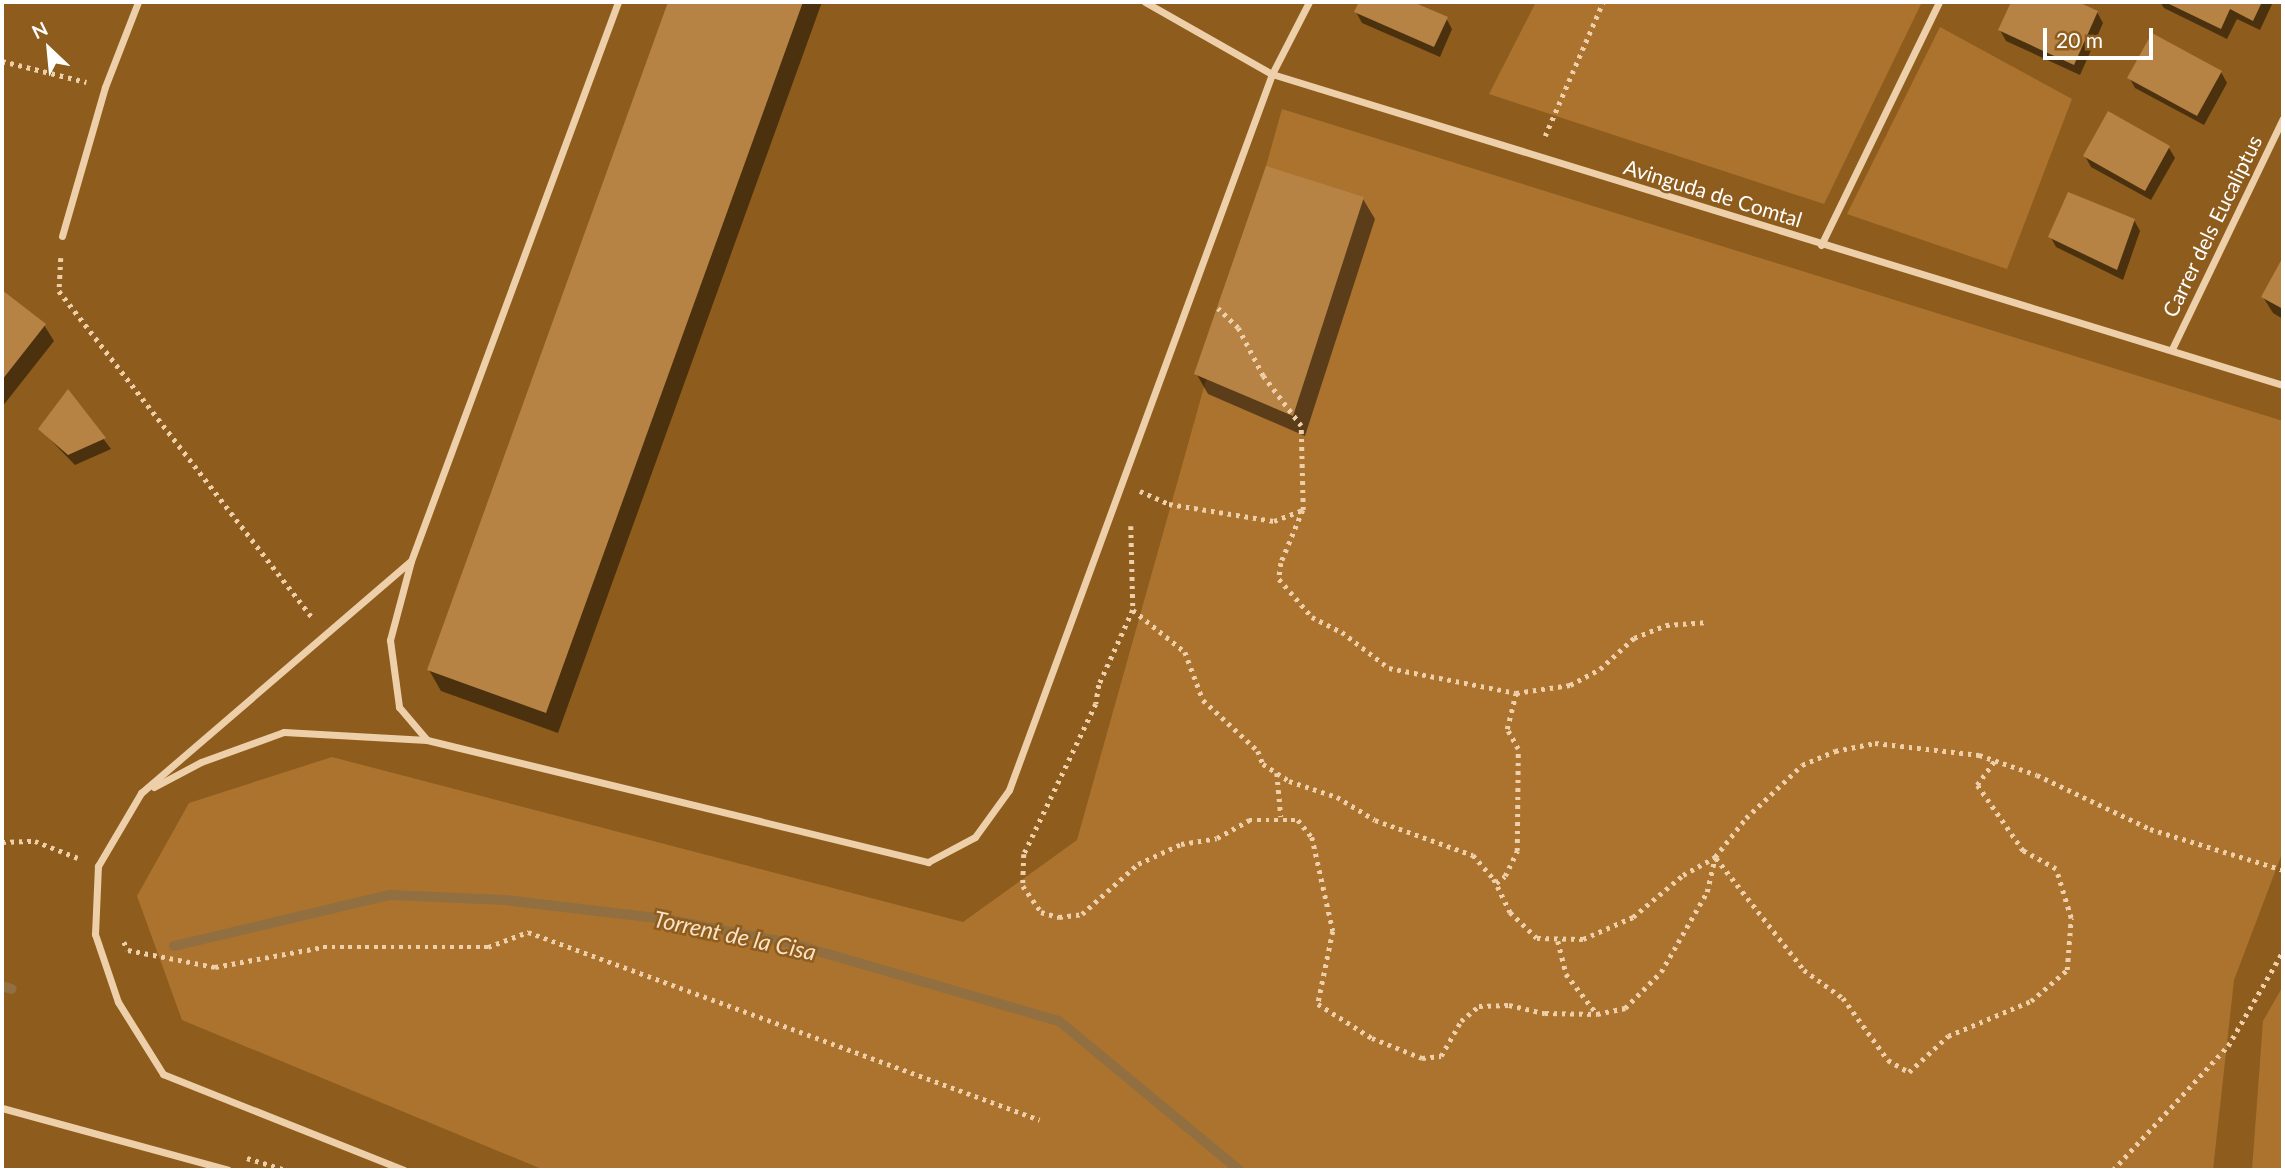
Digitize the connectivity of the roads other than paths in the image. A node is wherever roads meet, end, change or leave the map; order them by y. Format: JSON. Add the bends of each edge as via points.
{"nodes":[{"id":1,"x":138,"y":2,"type":"edge"},
{"id":2,"x":618,"y":2,"type":"edge"},
{"id":3,"x":1145,"y":2,"type":"edge"},
{"id":4,"x":1309,"y":2,"type":"edge"},
{"id":5,"x":1939,"y":2,"type":"edge"},
{"id":6,"x":1272,"y":74,"type":"junction"},
{"id":7,"x":2283,"y":118,"type":"edge"},
{"id":8,"x":62,"y":236,"type":"road end"},
{"id":9,"x":1821,"y":245,"type":"junction"},
{"id":10,"x":2172,"y":349,"type":"junction"},
{"id":11,"x":2283,"y":385,"type":"edge"},
{"id":12,"x":411,"y":561,"type":"junction"},
{"id":13,"x":427,"y":740,"type":"junction"},
{"id":14,"x":141,"y":793,"type":"junction"},
{"id":15,"x":2,"y":1108,"type":"edge"},
{"id":16,"x":228,"y":1170,"type":"edge"},
{"id":17,"x":404,"y":1170,"type":"edge"}],
"edges":[{"from":1,"to":8,"type":"street","via":[[106,87]]},
{"from":2,"to":12,"type":"street"},
{"from":3,"to":6,"type":"street","name":"Avinguda de Comtal"},
{"from":4,"to":6,"type":"street"},
{"from":5,"to":9,"type":"street"},
{"from":6,"to":9,"type":"street","name":"Avinguda de Comtal"},
{"from":6,"to":13,"type":"street","via":[[1009,790],[975,837],[928,862]]},
{"from":7,"to":10,"type":"street","name":"Carrer dels Eucaliptus"},
{"from":9,"to":10,"type":"street","name":"Avinguda de Comtal"},
{"from":10,"to":11,"type":"street","name":"Avinguda de Comtal"},
{"from":12,"to":13,"type":"street","via":[[390,640],[399,707]]},
{"from":12,"to":14,"type":"street","via":[[328,638]]},
{"from":13,"to":14,"type":"street","via":[[284,732],[201,762]]},
{"from":14,"to":17,"type":"street","via":[[98,866],[95,934],[118,1002],[163,1074]]},
{"from":15,"to":16,"type":"street"}]}
